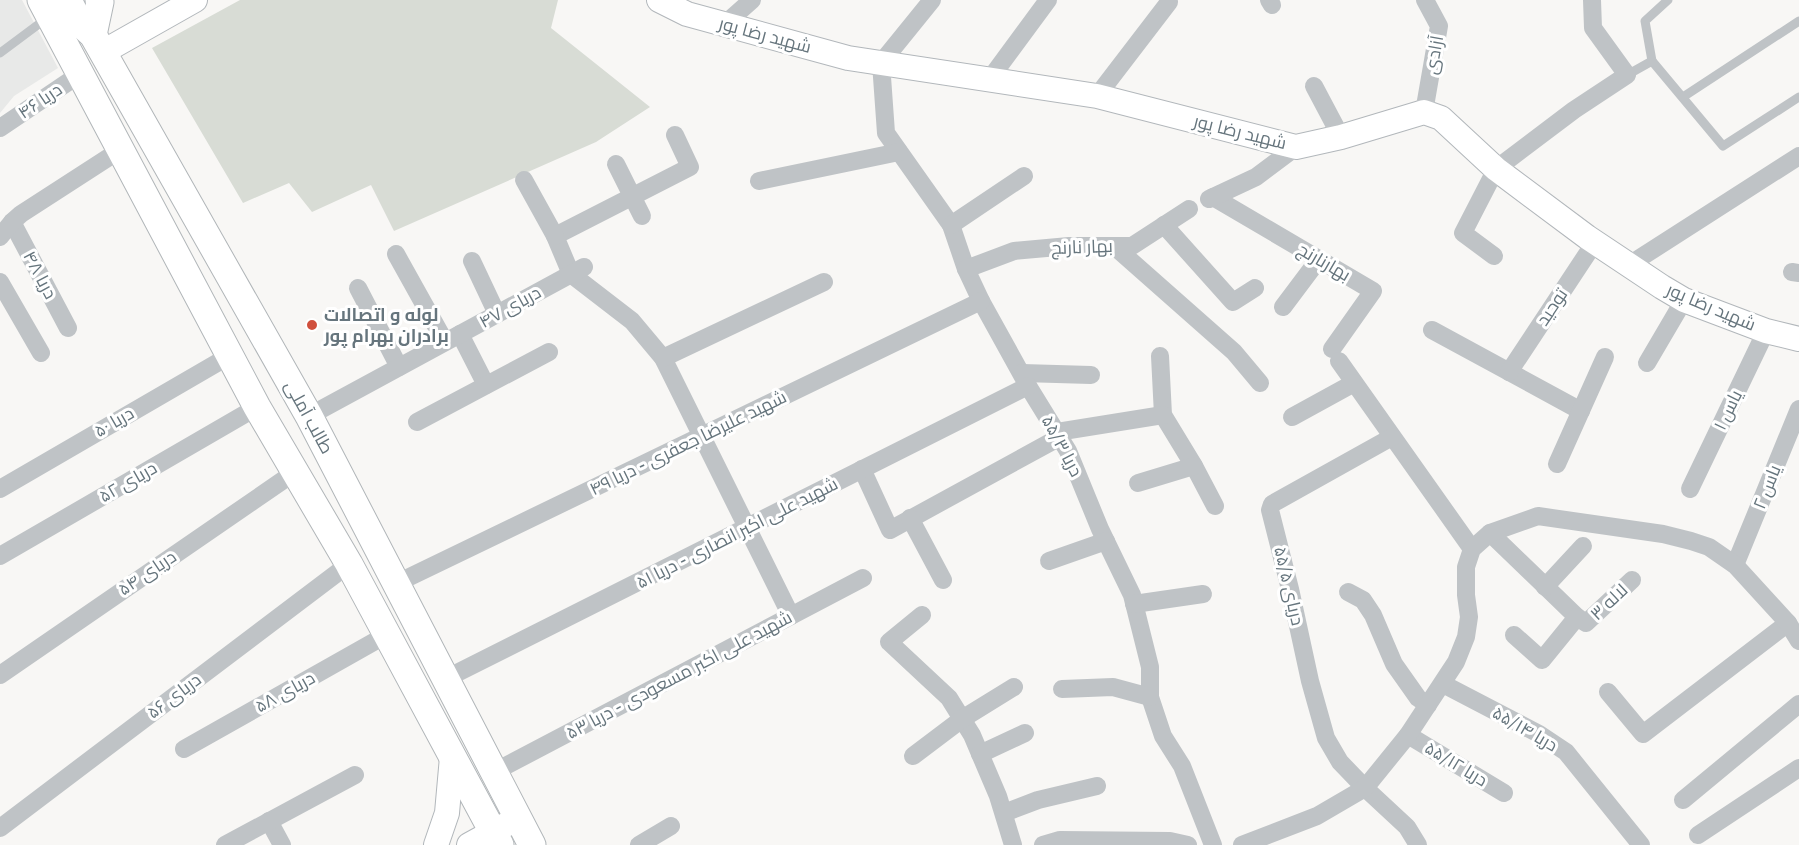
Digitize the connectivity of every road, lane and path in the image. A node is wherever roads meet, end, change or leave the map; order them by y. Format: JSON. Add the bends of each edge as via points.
{"nodes":[{"id":1,"x":99,"y":0,"type":"edge"},
{"id":2,"x":195,"y":0,"type":"edge"},
{"id":3,"x":659,"y":0,"type":"edge"},
{"id":4,"x":752,"y":0,"type":"edge"},
{"id":5,"x":932,"y":0,"type":"edge"},
{"id":6,"x":1048,"y":0,"type":"edge"},
{"id":7,"x":1425,"y":0,"type":"edge"},
{"id":8,"x":1592,"y":0,"type":"edge"},
{"id":9,"x":1668,"y":0,"type":"edge"},
{"id":10,"x":1169,"y":2,"type":"dead end"},
{"id":11,"x":47,"y":4,"type":"edge"},
{"id":12,"x":1799,"y":21,"type":"edge"},
{"id":13,"x":725,"y":24,"type":"junction"},
{"id":14,"x":98,"y":44,"type":"junction"},
{"id":15,"x":0,"y":53,"type":"edge"},
{"id":16,"x":1652,"y":61,"type":"junction"},
{"id":17,"x":881,"y":63,"type":"junction"},
{"id":18,"x":80,"y":74,"type":"junction"},
{"id":19,"x":1627,"y":75,"type":"junction"},
{"id":20,"x":989,"y":80,"type":"junction"},
{"id":21,"x":1314,"y":86,"type":"dead end"},
{"id":22,"x":1097,"y":96,"type":"junction"},
{"id":23,"x":1683,"y":97,"type":"junction"},
{"id":24,"x":1799,"y":97,"type":"edge"},
{"id":25,"x":1424,"y":112,"type":"junction"},
{"id":26,"x":0,"y":128,"type":"edge"},
{"id":27,"x":675,"y":135,"type":"dead end"},
{"id":28,"x":1341,"y":136,"type":"junction"},
{"id":29,"x":1296,"y":147,"type":"junction"},
{"id":30,"x":120,"y":150,"type":"junction"},
{"id":31,"x":899,"y":152,"type":"junction"},
{"id":32,"x":1799,"y":156,"type":"edge"},
{"id":33,"x":616,"y":164,"type":"dead end"},
{"id":34,"x":1496,"y":169,"type":"junction"},
{"id":35,"x":1024,"y":176,"type":"dead end"},
{"id":36,"x":524,"y":180,"type":"dead end"},
{"id":37,"x":759,"y":181,"type":"dead end"},
{"id":38,"x":632,"y":196,"type":"junction"},
{"id":39,"x":1189,"y":209,"type":"dead end"},
{"id":40,"x":642,"y":216,"type":"dead end"},
{"id":41,"x":12,"y":222,"type":"junction"},
{"id":42,"x":951,"y":225,"type":"junction"},
{"id":43,"x":1164,"y":225,"type":"junction"},
{"id":44,"x":555,"y":236,"type":"junction"},
{"id":45,"x":0,"y":237,"type":"edge"},
{"id":46,"x":1595,"y":242,"type":"junction"},
{"id":47,"x":1114,"y":246,"type":"junction"},
{"id":48,"x":396,"y":255,"type":"dead end"},
{"id":49,"x":1494,"y":256,"type":"dead end"},
{"id":50,"x":1319,"y":259,"type":"junction"},
{"id":51,"x":472,"y":261,"type":"dead end"},
{"id":52,"x":1629,"y":265,"type":"junction"},
{"id":53,"x":966,"y":269,"type":"junction"},
{"id":54,"x":577,"y":270,"type":"junction"},
{"id":55,"x":0,"y":282,"type":"edge"},
{"id":56,"x":824,"y":282,"type":"dead end"},
{"id":57,"x":358,"y":288,"type":"dead end"},
{"id":58,"x":1255,"y":288,"type":"dead end"},
{"id":59,"x":1684,"y":300,"type":"junction"},
{"id":60,"x":981,"y":301,"type":"junction"},
{"id":61,"x":1282,"y":307,"type":"dead end"},
{"id":62,"x":497,"y":314,"type":"junction"},
{"id":63,"x":68,"y":328,"type":"dead end"},
{"id":64,"x":1432,"y":330,"type":"dead end"},
{"id":65,"x":1766,"y":331,"type":"junction"},
{"id":66,"x":453,"y":338,"type":"junction"},
{"id":67,"x":1799,"y":339,"type":"edge"},
{"id":68,"x":549,"y":352,"type":"dead end"},
{"id":69,"x":41,"y":353,"type":"dead end"},
{"id":70,"x":229,"y":356,"type":"junction"},
{"id":71,"x":1160,"y":356,"type":"dead end"},
{"id":72,"x":1605,"y":357,"type":"dead end"},
{"id":73,"x":663,"y":358,"type":"junction"},
{"id":74,"x":1647,"y":363,"type":"dead end"},
{"id":75,"x":399,"y":367,"type":"junction"},
{"id":76,"x":1509,"y":372,"type":"junction"},
{"id":77,"x":1090,"y":375,"type":"dead end"},
{"id":78,"x":1025,"y":379,"type":"junction"},
{"id":79,"x":1260,"y":383,"type":"dead end"},
{"id":80,"x":1354,"y":383,"type":"junction"},
{"id":81,"x":292,"y":385,"type":"junction"},
{"id":82,"x":486,"y":385,"type":"junction"},
{"id":83,"x":257,"y":407,"type":"junction"},
{"id":84,"x":1799,"y":409,"type":"edge"},
{"id":85,"x":1581,"y":411,"type":"junction"},
{"id":86,"x":1163,"y":415,"type":"junction"},
{"id":87,"x":309,"y":416,"type":"junction"},
{"id":88,"x":1292,"y":417,"type":"dead end"},
{"id":89,"x":417,"y":422,"type":"dead end"},
{"id":90,"x":1058,"y":434,"type":"junction"},
{"id":91,"x":702,"y":436,"type":"junction"},
{"id":92,"x":1392,"y":437,"type":"junction"},
{"id":93,"x":275,"y":440,"type":"junction"},
{"id":94,"x":1557,"y":464,"type":"dead end"},
{"id":95,"x":1194,"y":466,"type":"junction"},
{"id":96,"x":862,"y":470,"type":"junction"},
{"id":97,"x":295,"y":472,"type":"junction"},
{"id":98,"x":1138,"y":483,"type":"dead end"},
{"id":99,"x":0,"y":489,"type":"edge"},
{"id":100,"x":1690,"y":489,"type":"dead end"},
{"id":101,"x":1215,"y":506,"type":"dead end"},
{"id":102,"x":361,"y":514,"type":"junction"},
{"id":103,"x":910,"y":518,"type":"junction"},
{"id":104,"x":747,"y":527,"type":"junction"},
{"id":105,"x":1490,"y":533,"type":"junction"},
{"id":106,"x":1106,"y":541,"type":"junction"},
{"id":107,"x":1584,"y":546,"type":"dead end"},
{"id":108,"x":1472,"y":549,"type":"junction"},
{"id":109,"x":0,"y":556,"type":"edge"},
{"id":110,"x":1049,"y":561,"type":"dead end"},
{"id":111,"x":348,"y":564,"type":"junction"},
{"id":112,"x":1735,"y":565,"type":"junction"},
{"id":113,"x":863,"y":578,"type":"dead end"},
{"id":114,"x":943,"y":580,"type":"dead end"},
{"id":115,"x":1632,"y":580,"type":"dead end"},
{"id":116,"x":395,"y":584,"type":"junction"},
{"id":117,"x":1545,"y":587,"type":"junction"},
{"id":118,"x":1348,"y":592,"type":"dead end"},
{"id":119,"x":1203,"y":594,"type":"dead end"},
{"id":120,"x":1134,"y":604,"type":"junction"},
{"id":121,"x":922,"y":615,"type":"dead end"},
{"id":122,"x":791,"y":616,"type":"junction"},
{"id":123,"x":1582,"y":620,"type":"junction"},
{"id":124,"x":1795,"y":631,"type":"edge"},
{"id":125,"x":386,"y":635,"type":"junction"},
{"id":126,"x":1514,"y":635,"type":"dead end"},
{"id":127,"x":0,"y":675,"type":"edge"},
{"id":128,"x":446,"y":679,"type":"junction"},
{"id":129,"x":1443,"y":684,"type":"junction"},
{"id":130,"x":1014,"y":687,"type":"dead end"},
{"id":131,"x":1062,"y":689,"type":"dead end"},
{"id":132,"x":1608,"y":692,"type":"dead end"},
{"id":133,"x":1150,"y":697,"type":"junction"},
{"id":134,"x":1799,"y":704,"type":"edge"},
{"id":135,"x":1428,"y":705,"type":"junction"},
{"id":136,"x":962,"y":719,"type":"junction"},
{"id":137,"x":1025,"y":733,"type":"dead end"},
{"id":138,"x":1408,"y":735,"type":"junction"},
{"id":139,"x":183,"y":749,"type":"dead end"},
{"id":140,"x":980,"y":754,"type":"junction"},
{"id":141,"x":913,"y":756,"type":"dead end"},
{"id":142,"x":453,"y":757,"type":"junction"},
{"id":143,"x":1799,"y":768,"type":"edge"},
{"id":144,"x":494,"y":772,"type":"junction"},
{"id":145,"x":355,"y":775,"type":"dead end"},
{"id":146,"x":1097,"y":786,"type":"dead end"},
{"id":147,"x":1365,"y":788,"type":"junction"},
{"id":148,"x":1504,"y":793,"type":"dead end"},
{"id":149,"x":1683,"y":800,"type":"dead end"},
{"id":150,"x":1004,"y":813,"type":"junction"},
{"id":151,"x":269,"y":821,"type":"junction"},
{"id":152,"x":671,"y":826,"type":"dead end"},
{"id":153,"x":0,"y":828,"type":"edge"},
{"id":154,"x":1698,"y":835,"type":"dead end"},
{"id":155,"x":514,"y":837,"type":"edge"},
{"id":156,"x":1055,"y":843,"type":"edge"},
{"id":157,"x":1170,"y":843,"type":"edge"},
{"id":158,"x":225,"y":845,"type":"edge"},
{"id":159,"x":282,"y":845,"type":"edge"},
{"id":160,"x":436,"y":845,"type":"edge"},
{"id":161,"x":468,"y":845,"type":"edge"},
{"id":162,"x":639,"y":845,"type":"edge"},
{"id":163,"x":1013,"y":845,"type":"edge"},
{"id":164,"x":1188,"y":845,"type":"edge"},
{"id":165,"x":1213,"y":845,"type":"edge"},
{"id":166,"x":1242,"y":845,"type":"edge"},
{"id":167,"x":1418,"y":845,"type":"edge"},
{"id":168,"x":1641,"y":845,"type":"edge"}],
"edges":[{"from":1,"to":14,"type":"main road"},
{"from":2,"to":14,"type":"street"},
{"from":3,"to":13,"type":"street","name":"شهید رضا پور","via":[[687,14]]},
{"from":4,"to":13,"type":"street"},
{"from":5,"to":17,"type":"street"},
{"from":6,"to":20,"type":"street"},
{"from":7,"to":25,"type":"street","name":"آزادی","via":[[1439,26]]},
{"from":8,"to":19,"type":"street","via":[[1593,28]]},
{"from":9,"to":16,"type":"lane","via":[[1645,21]]},
{"from":10,"to":22,"type":"street"},
{"from":11,"to":14,"type":"main road","name":"طالب آملی","via":[[79,22]]},
{"from":11,"to":15,"type":"lane"},
{"from":11,"to":18,"type":"main road"},
{"from":12,"to":23,"type":"lane"},
{"from":13,"to":17,"type":"street","name":"شهید رضا پور","via":[[848,58]]},
{"from":14,"to":81,"type":"main road","name":"طالب آملی"},
{"from":16,"to":19,"type":"lane"},
{"from":16,"to":23,"type":"lane"},
{"from":17,"to":20,"type":"street","name":"شهید رضا پور"},
{"from":17,"to":31,"type":"street","name":"دریا ۵۵/۳","via":[[886,133]]},
{"from":18,"to":26,"type":"street","name":"دریا ۴۶"},
{"from":18,"to":30,"type":"main road"},
{"from":19,"to":34,"type":"street"},
{"from":20,"to":22,"type":"street","name":"شهید رضا پور"},
{"from":21,"to":28,"type":"street"},
{"from":22,"to":29,"type":"street","name":"شهید رضا پور"},
{"from":23,"to":24,"type":"lane","via":[[1724,146]]},
{"from":25,"to":28,"type":"street","name":"شهید رضا پور"},
{"from":25,"to":34,"type":"street","name":"شهید رضا پور","via":[[1441,118]]},
{"from":27,"to":38,"type":"street","via":[[690,167]]},
{"from":28,"to":29,"type":"street","name":"شهید رضا پور"},
{"from":29,"to":50,"type":"street","name":"بهارنارنج","via":[[1256,177],[1211,198]]},
{"from":30,"to":41,"type":"street"},
{"from":30,"to":70,"type":"main road"},
{"from":31,"to":37,"type":"street"},
{"from":31,"to":42,"type":"street","name":"دریا ۵۵/۳"},
{"from":32,"to":52,"type":"street"},
{"from":33,"to":38,"type":"street"},
{"from":34,"to":46,"type":"street","name":"شهید رضا پور"},
{"from":34,"to":49,"type":"street","via":[[1462,233]]},
{"from":35,"to":42,"type":"street"},
{"from":36,"to":44,"type":"street"},
{"from":38,"to":40,"type":"street"},
{"from":38,"to":44,"type":"street"},
{"from":39,"to":43,"type":"street","name":"بهار نارنج"},
{"from":41,"to":45,"type":"street"},
{"from":41,"to":63,"type":"street","name":"دریا ۴۸"},
{"from":42,"to":53,"type":"street","name":"دریا ۵۵/۳"},
{"from":43,"to":47,"type":"street","name":"بهار نارنج","via":[[1132,246]]},
{"from":43,"to":58,"type":"street","via":[[1233,302]]},
{"from":44,"to":54,"type":"street"},
{"from":46,"to":52,"type":"street","name":"شهید رضا پور"},
{"from":46,"to":76,"type":"street","name":"توحید"},
{"from":47,"to":53,"type":"street","name":"بهار نارنج","via":[[1014,251]]},
{"from":47,"to":79,"type":"street","via":[[1234,352]]},
{"from":48,"to":66,"type":"street"},
{"from":50,"to":61,"type":"street"},
{"from":50,"to":80,"type":"street","name":"بهارنارنج","via":[[1373,291],[1335,355]]},
{"from":51,"to":62,"type":"street"},
{"from":52,"to":59,"type":"street","name":"شهید رضا پور"},
{"from":53,"to":60,"type":"street","name":"دریا ۵۵/۳"},
{"from":54,"to":62,"type":"street","name":"دریای ۴۷"},
{"from":54,"to":73,"type":"street","via":[[632,321]]},
{"from":55,"to":69,"type":"street"},
{"from":56,"to":73,"type":"street"},
{"from":57,"to":75,"type":"street"},
{"from":59,"to":65,"type":"street","name":"شهید رضا پور"},
{"from":59,"to":74,"type":"street"},
{"from":60,"to":78,"type":"street","name":"دریا ۵۵/۳"},
{"from":60,"to":91,"type":"street","name":"شهید علیرضا جعفری - دریا ۴۹"},
{"from":62,"to":66,"type":"street","name":"دریای ۴۷"},
{"from":64,"to":76,"type":"street"},
{"from":65,"to":67,"type":"street","name":"شهید رضا پور"},
{"from":65,"to":100,"type":"street","name":"یاس ۱"},
{"from":66,"to":75,"type":"street","name":"دریای ۴۷"},
{"from":66,"to":82,"type":"street"},
{"from":68,"to":82,"type":"street"},
{"from":70,"to":83,"type":"main road"},
{"from":70,"to":99,"type":"street","name":"دریا ۵۰"},
{"from":71,"to":86,"type":"street"},
{"from":72,"to":85,"type":"street"},
{"from":73,"to":91,"type":"street"},
{"from":75,"to":87,"type":"street","name":"دریای ۴۷"},
{"from":76,"to":85,"type":"street"},
{"from":77,"to":78,"type":"street"},
{"from":78,"to":90,"type":"street","name":"دریا ۵۵/۳"},
{"from":78,"to":96,"type":"street","name":"شهید علی اکبر انصاری - دریا ۵۱"},
{"from":80,"to":88,"type":"street"},
{"from":80,"to":92,"type":"street"},
{"from":81,"to":87,"type":"main road","name":"طالب آملی"},
{"from":81,"to":93,"type":"main road","via":[[307,445],[299,456],[291,456]]},
{"from":82,"to":89,"type":"street"},
{"from":83,"to":93,"type":"main road"},
{"from":83,"to":109,"type":"street","name":"دریای ۵۲"},
{"from":84,"to":112,"type":"street","name":"یاس ۲"},
{"from":85,"to":94,"type":"street"},
{"from":86,"to":90,"type":"street"},
{"from":86,"to":95,"type":"street"},
{"from":87,"to":102,"type":"main road","name":"طالب آملی"},
{"from":90,"to":103,"type":"street"},
{"from":90,"to":106,"type":"street","name":"دریا ۵۵/۳"},
{"from":91,"to":104,"type":"street"},
{"from":91,"to":116,"type":"street","name":"شهید علیرضا جعفری - دریا ۴۹"},
{"from":92,"to":108,"type":"street"},
{"from":92,"to":147,"type":"street","name":"دریای ۵۵/۵","via":[[1272,504],[1270,510],[1326,738],[1340,762]]},
{"from":93,"to":97,"type":"main road"},
{"from":95,"to":98,"type":"street"},
{"from":95,"to":101,"type":"street"},
{"from":96,"to":103,"type":"street","via":[[890,530]]},
{"from":96,"to":104,"type":"street","name":"شهید علی اکبر انصاری - دریا ۵۱"},
{"from":97,"to":111,"type":"main road"},
{"from":97,"to":127,"type":"street","name":"دریای ۵۴"},
{"from":102,"to":111,"type":"main road","via":[[336,487],[322,490],[322,506]]},
{"from":102,"to":116,"type":"main road","name":"طالب آملی"},
{"from":103,"to":114,"type":"street"},
{"from":104,"to":122,"type":"street"},
{"from":104,"to":128,"type":"street","name":"شهید علی اکبر انصاری - دریا ۵۱"},
{"from":105,"to":108,"type":"street"},
{"from":105,"to":112,"type":"street","via":[[1538,516],[1556,518],[1691,541]]},
{"from":105,"to":117,"type":"street"},
{"from":106,"to":110,"type":"street"},
{"from":106,"to":120,"type":"street","name":"دریا ۵۵/۳"},
{"from":107,"to":117,"type":"street"},
{"from":108,"to":129,"type":"street","via":[[1466,567],[1466,637]]},
{"from":111,"to":125,"type":"main road"},
{"from":111,"to":153,"type":"street","name":"دریای ۵۶"},
{"from":112,"to":124,"type":"street"},
{"from":113,"to":122,"type":"street","name":"شهید علی اکبر مسعودی - دریا ۵۳"},
{"from":115,"to":123,"type":"street","name":"لاله ۳"},
{"from":116,"to":128,"type":"main road","name":"طالب آملی"},
{"from":117,"to":123,"type":"street"},
{"from":118,"to":135,"type":"street","via":[[1363,600],[1394,664],[1418,698]]},
{"from":119,"to":120,"type":"street"},
{"from":120,"to":133,"type":"street","name":"دریا ۵۵/۳","via":[[1150,667]]},
{"from":121,"to":136,"type":"street","via":[[889,642],[950,698]]},
{"from":122,"to":144,"type":"street","name":"شهید علی اکبر مسعودی - دریا ۵۳"},
{"from":123,"to":126,"type":"street","name":"لاله ۳","via":[[1542,660]]},
{"from":124,"to":132,"type":"street","via":[[1643,734]]},
{"from":125,"to":139,"type":"street","name":"دریای ۵۸"},
{"from":125,"to":142,"type":"main road"},
{"from":128,"to":144,"type":"main road","name":"طالب آملی"},
{"from":129,"to":135,"type":"street"},
{"from":129,"to":168,"type":"street","name":"دریا ۵۵/۱۴","via":[[1566,752]]},
{"from":130,"to":136,"type":"street"},
{"from":131,"to":133,"type":"street","via":[[1113,687]]},
{"from":133,"to":165,"type":"street","name":"دریا ۵۵/۳","via":[[1162,736],[1182,766]]},
{"from":134,"to":149,"type":"street"},
{"from":135,"to":138,"type":"street"},
{"from":136,"to":140,"type":"street"},
{"from":136,"to":141,"type":"street"},
{"from":137,"to":140,"type":"street"},
{"from":138,"to":147,"type":"street"},
{"from":138,"to":148,"type":"street","name":"دریا ۵۵/۱۲"},
{"from":140,"to":150,"type":"street"},
{"from":142,"to":155,"type":"main road"},
{"from":142,"to":160,"type":"street","via":[[447,813]]},
{"from":143,"to":154,"type":"street"},
{"from":144,"to":155,"type":"main road","name":"طالب آملی"},
{"from":145,"to":151,"type":"street"},
{"from":146,"to":150,"type":"street","via":[[1038,800]]},
{"from":147,"to":166,"type":"street","via":[[1317,816]]},
{"from":147,"to":167,"type":"street","via":[[1407,827]]},
{"from":150,"to":163,"type":"street"},
{"from":151,"to":158,"type":"street"},
{"from":151,"to":159,"type":"street"},
{"from":152,"to":162,"type":"street"},
{"from":155,"to":161,"type":"street"},
{"from":156,"to":157,"type":"street"},
{"from":157,"to":164,"type":"street"}]}
